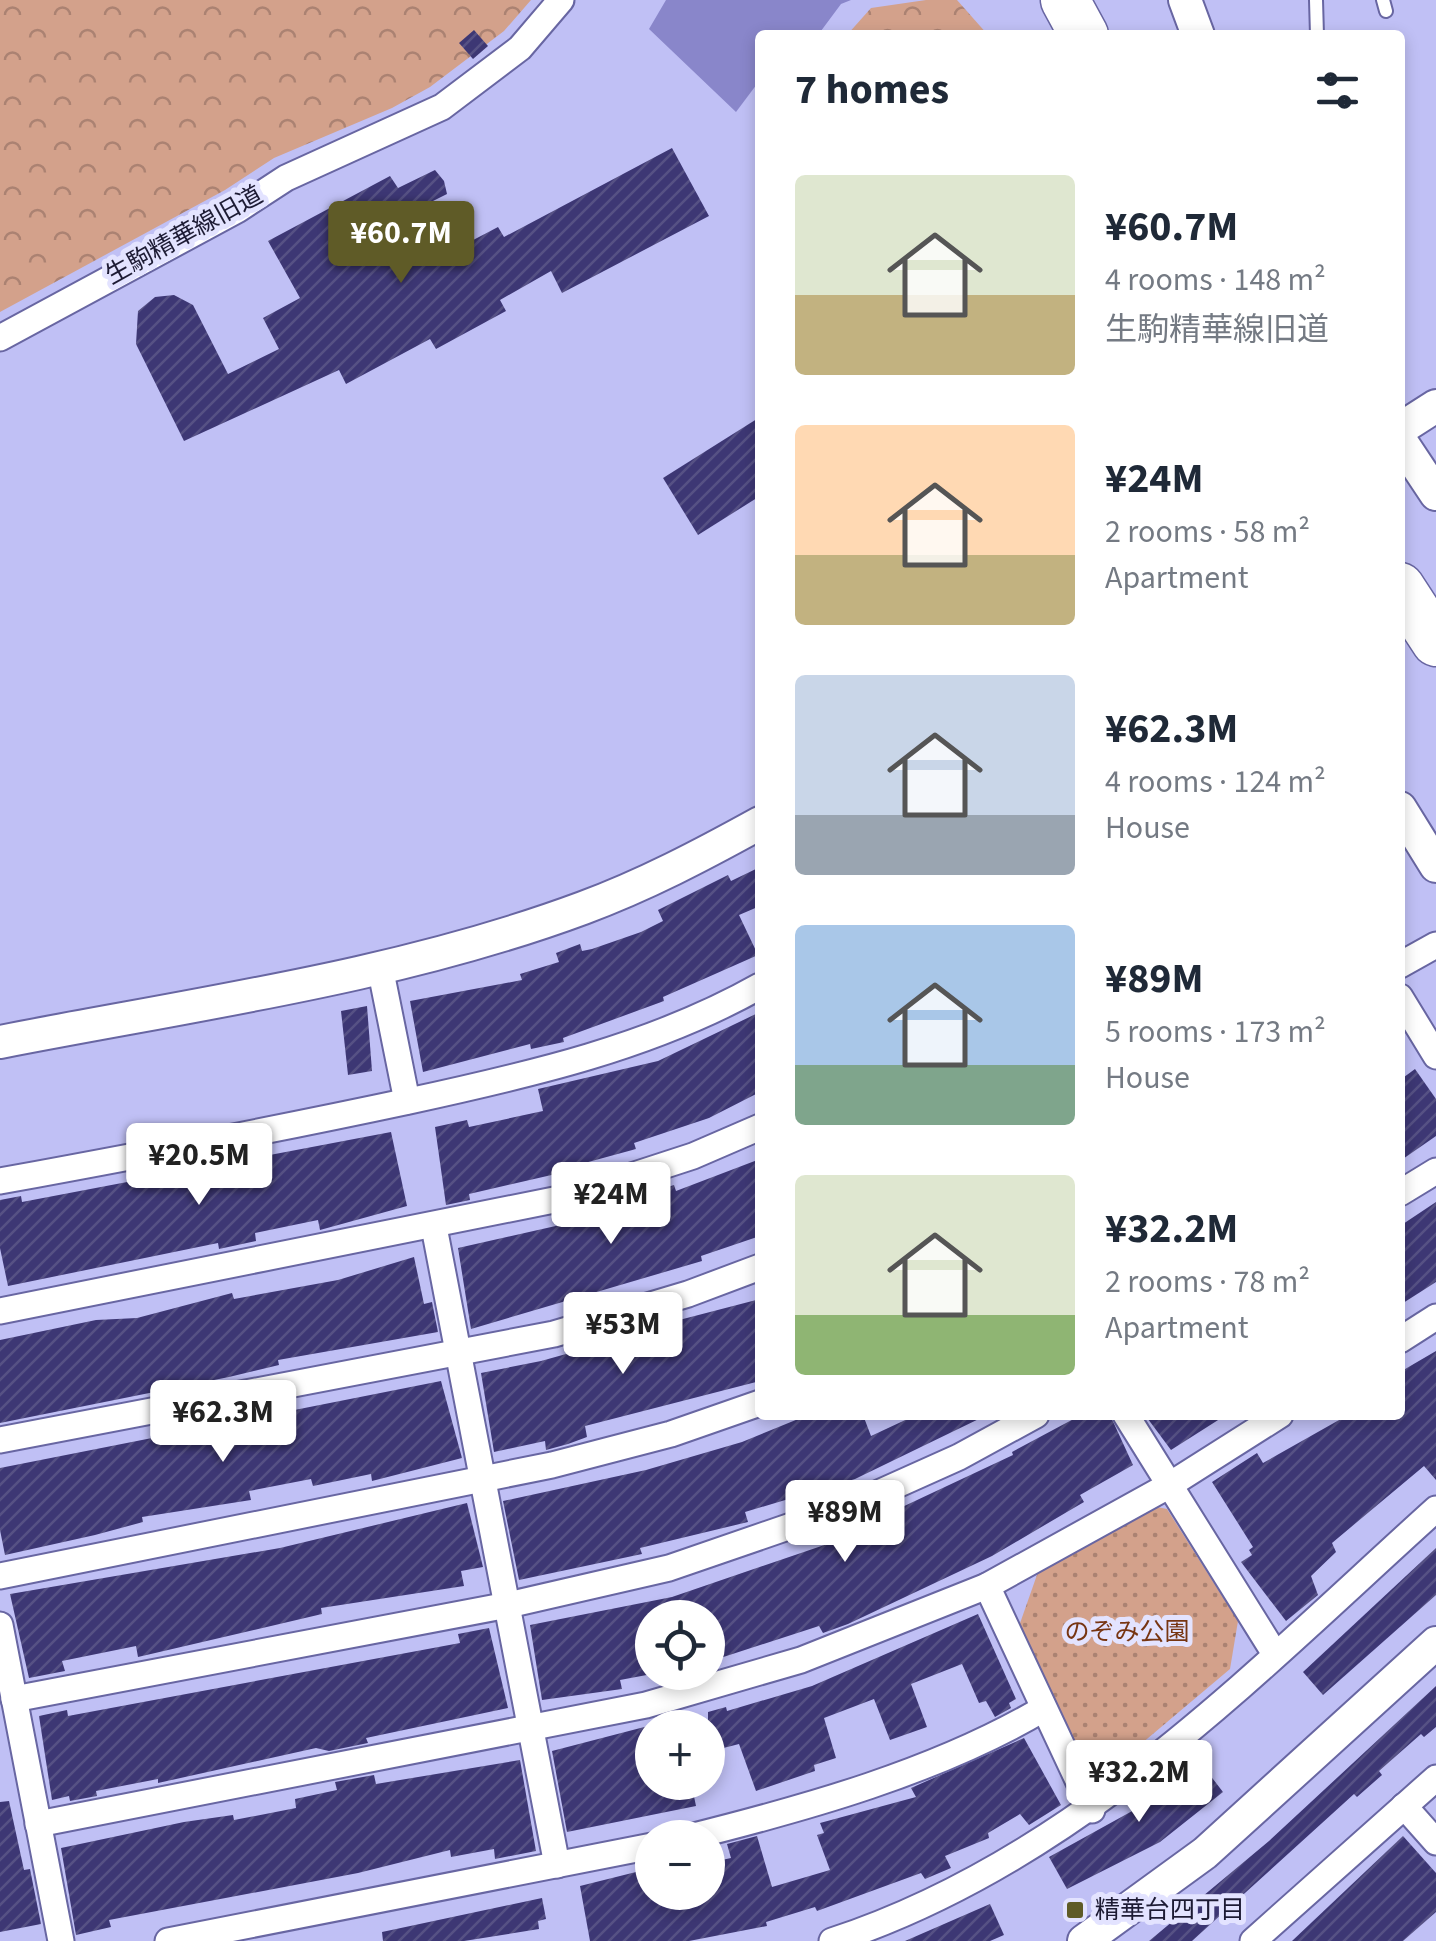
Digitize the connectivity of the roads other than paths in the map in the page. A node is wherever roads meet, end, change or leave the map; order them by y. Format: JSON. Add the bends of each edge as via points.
{"nodes":[{"id":1,"x":561,"y":0,"type":"edge"},
{"id":2,"x":1065,"y":0,"type":"edge"},
{"id":3,"x":1184,"y":0,"type":"edge"},
{"id":4,"x":1316,"y":0,"type":"edge"},
{"id":5,"x":1081,"y":30,"type":"edge"},
{"id":6,"x":1196,"y":30,"type":"edge"},
{"id":7,"x":1317,"y":30,"type":"edge"},
{"id":8,"x":0,"y":338,"type":"edge"},
{"id":9,"x":1405,"y":448,"type":"edge"},
{"id":10,"x":1436,"y":494,"type":"edge"},
{"id":11,"x":1405,"y":562,"type":"edge"},
{"id":12,"x":1405,"y":595,"type":"edge"},
{"id":13,"x":1436,"y":609,"type":"edge"},
{"id":14,"x":1436,"y":642,"type":"edge"},
{"id":15,"x":1405,"y":816,"type":"edge"},
{"id":16,"x":755,"y":826,"type":"edge"},
{"id":17,"x":1436,"y":866,"type":"edge"},
{"id":18,"x":1436,"y":944,"type":"edge"},
{"id":19,"x":1405,"y":962,"type":"edge"},
{"id":20,"x":380,"y":967,"type":"junction"},
{"id":21,"x":755,"y":988,"type":"edge"},
{"id":22,"x":1410,"y":1037,"type":"edge"},
{"id":23,"x":0,"y":1042,"type":"edge"},
{"id":24,"x":1436,"y":1056,"type":"edge"},
{"id":25,"x":407,"y":1101,"type":"junction"},
{"id":26,"x":755,"y":1129,"type":"edge"},
{"id":27,"x":1436,"y":1171,"type":"edge"},
{"id":28,"x":0,"y":1181,"type":"edge"},
{"id":29,"x":1405,"y":1190,"type":"edge"},
{"id":30,"x":434,"y":1228,"type":"junction"},
{"id":31,"x":755,"y":1269,"type":"edge"},
{"id":32,"x":0,"y":1312,"type":"edge"},
{"id":33,"x":1436,"y":1317,"type":"edge"},
{"id":34,"x":1405,"y":1337,"type":"edge"},
{"id":35,"x":460,"y":1355,"type":"junction"},
{"id":36,"x":755,"y":1405,"type":"edge"},
{"id":37,"x":1027,"y":1420,"type":"edge"},
{"id":38,"x":1129,"y":1420,"type":"edge"},
{"id":39,"x":1272,"y":1420,"type":"edge"},
{"id":40,"x":0,"y":1440,"type":"edge"},
{"id":41,"x":484,"y":1478,"type":"junction"},
{"id":42,"x":1168,"y":1486,"type":"junction"},
{"id":43,"x":1436,"y":1509,"type":"edge"},
{"id":44,"x":0,"y":1576,"type":"edge"},
{"id":45,"x":988,"y":1586,"type":"junction"},
{"id":46,"x":508,"y":1605,"type":"junction"},
{"id":47,"x":1,"y":1635,"type":"edge"},
{"id":48,"x":1436,"y":1643,"type":"edge"},
{"id":49,"x":1275,"y":1654,"type":"junction"},
{"id":50,"x":14,"y":1699,"type":"junction"},
{"id":51,"x":1043,"y":1708,"type":"junction"},
{"id":52,"x":532,"y":1728,"type":"junction"},
{"id":53,"x":1436,"y":1778,"type":"edge"},
{"id":54,"x":1404,"y":1806,"type":"junction"},
{"id":55,"x":1092,"y":1810,"type":"junction"},
{"id":56,"x":38,"y":1824,"type":"junction"},
{"id":57,"x":725,"y":1828,"type":"edge"},
{"id":58,"x":1436,"y":1842,"type":"edge"},
{"id":59,"x":635,"y":1849,"type":"edge"},
{"id":60,"x":557,"y":1865,"type":"junction"},
{"id":61,"x":61,"y":1941,"type":"edge"},
{"id":62,"x":168,"y":1941,"type":"edge"},
{"id":63,"x":832,"y":1941,"type":"edge"},
{"id":64,"x":1084,"y":1941,"type":"edge"},
{"id":65,"x":1252,"y":1941,"type":"edge"}],
"edges":[{"from":1,"to":8,"type":"street","name":"生駒精華線旧道","via":[[520,48],[442,107],[286,178]]},
{"from":2,"to":5,"type":"highway"},
{"from":3,"to":6,"type":"street"},
{"from":4,"to":7,"type":"lane"},
{"from":9,"to":10,"type":"street"},
{"from":11,"to":13,"type":"highway"},
{"from":12,"to":14,"type":"highway"},
{"from":15,"to":17,"type":"street"},
{"from":16,"to":20,"type":"street","via":[[681,867],[583,908]]},
{"from":18,"to":19,"type":"street"},
{"from":20,"to":23,"type":"street"},
{"from":20,"to":25,"type":"street"},
{"from":21,"to":25,"type":"street","via":[[612,1050]]},
{"from":22,"to":24,"type":"street"},
{"from":25,"to":28,"type":"street"},
{"from":26,"to":30,"type":"street","via":[[629,1178]]},
{"from":27,"to":29,"type":"street"},
{"from":30,"to":32,"type":"street"},
{"from":30,"to":35,"type":"street"},
{"from":31,"to":35,"type":"street","via":[[621,1316]]},
{"from":33,"to":34,"type":"street"},
{"from":35,"to":40,"type":"street"},
{"from":35,"to":41,"type":"street"},
{"from":36,"to":41,"type":"street","via":[[612,1451]]},
{"from":37,"to":46,"type":"street","via":[[942,1465],[798,1526],[669,1568]]},
{"from":38,"to":42,"type":"street"},
{"from":39,"to":42,"type":"street"},
{"from":41,"to":44,"type":"street"},
{"from":41,"to":46,"type":"street"},
{"from":42,"to":45,"type":"street"},
{"from":42,"to":49,"type":"street"},
{"from":43,"to":49,"type":"street"},
{"from":45,"to":51,"type":"street"},
{"from":45,"to":52,"type":"street","via":[[740,1680]]},
{"from":46,"to":50,"type":"street"},
{"from":46,"to":52,"type":"street"},
{"from":47,"to":50,"type":"street"},
{"from":48,"to":64,"type":"street","via":[[1205,1854]]},
{"from":49,"to":55,"type":"street"},
{"from":50,"to":56,"type":"street"},
{"from":51,"to":55,"type":"street"},
{"from":51,"to":57,"type":"street","via":[[900,1773]]},
{"from":52,"to":56,"type":"street"},
{"from":52,"to":60,"type":"street"},
{"from":53,"to":54,"type":"street"},
{"from":54,"to":58,"type":"street"},
{"from":54,"to":65,"type":"street"},
{"from":55,"to":63,"type":"street","via":[[960,1886]]},
{"from":56,"to":61,"type":"street"},
{"from":59,"to":60,"type":"street"},
{"from":60,"to":62,"type":"street"}]}
